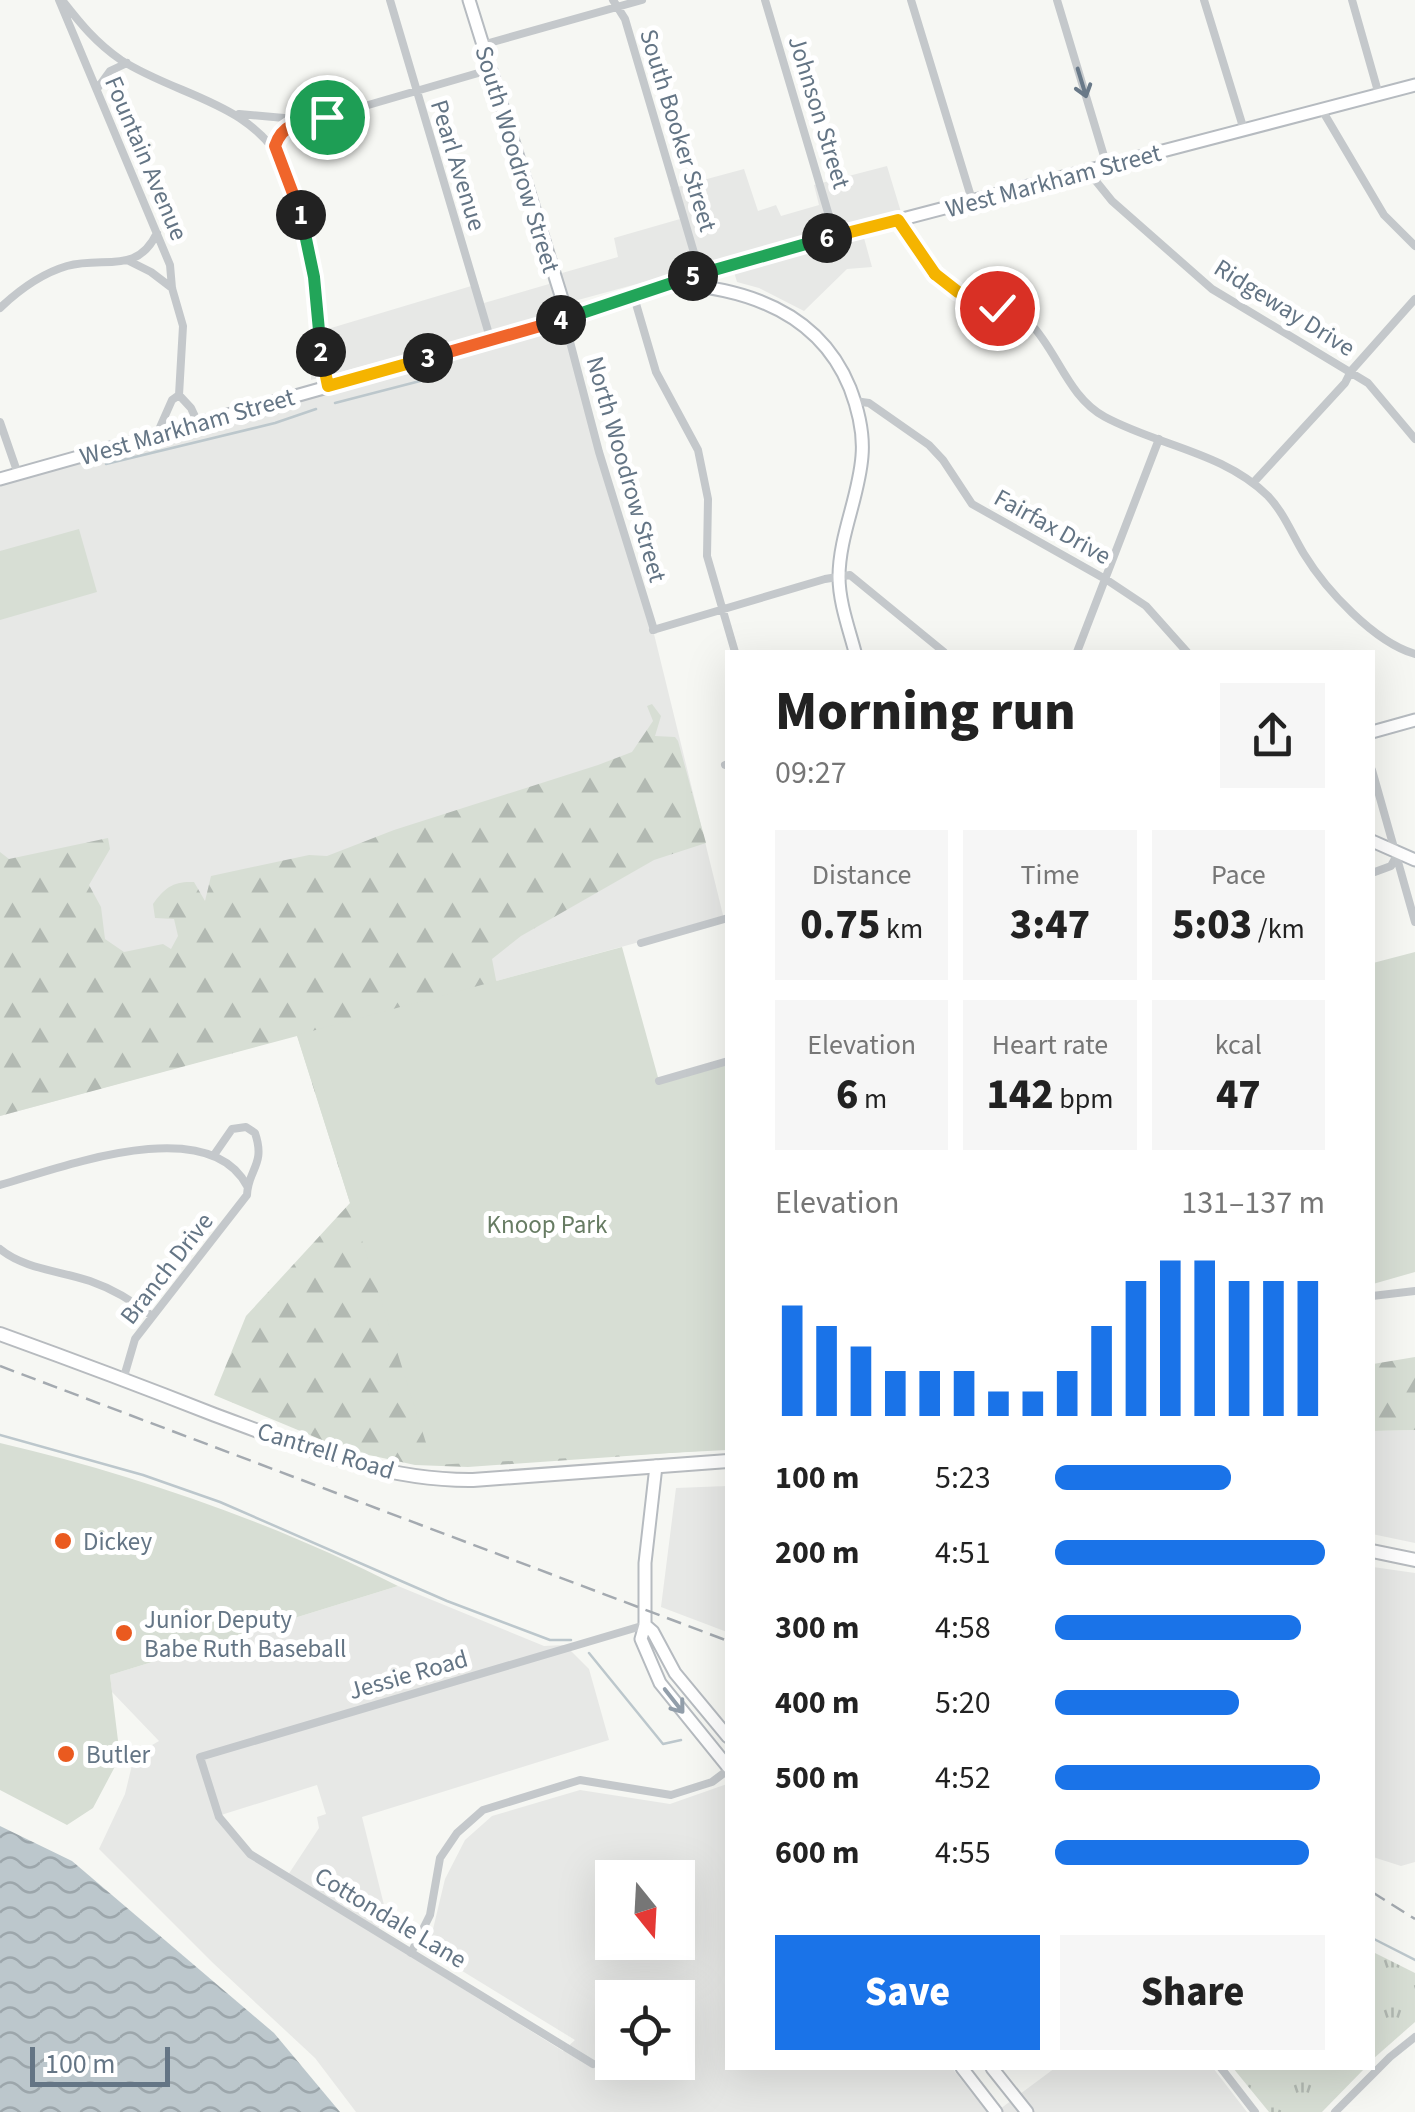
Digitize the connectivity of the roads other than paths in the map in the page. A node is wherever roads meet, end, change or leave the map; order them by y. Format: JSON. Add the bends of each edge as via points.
{"nodes":[{"id":1,"x":60,"y":0,"type":"edge"},
{"id":2,"x":390,"y":0,"type":"edge"},
{"id":3,"x":469,"y":0,"type":"edge"},
{"id":4,"x":642,"y":0,"type":"edge"},
{"id":5,"x":765,"y":0,"type":"edge"},
{"id":6,"x":912,"y":0,"type":"edge"},
{"id":7,"x":1056,"y":0,"type":"edge"},
{"id":8,"x":1204,"y":0,"type":"edge"},
{"id":9,"x":1352,"y":0,"type":"edge"},
{"id":10,"x":615,"y":4,"type":"edge"},
{"id":11,"x":482,"y":45,"type":"junction"},
{"id":12,"x":127,"y":63,"type":"junction"},
{"id":13,"x":493,"y":69,"type":"junction"},
{"id":14,"x":1415,"y":85,"type":"edge"},
{"id":15,"x":98,"y":89,"type":"junction"},
{"id":16,"x":416,"y":92,"type":"junction"},
{"id":17,"x":1378,"y":95,"type":"junction"},
{"id":18,"x":1322,"y":110,"type":"junction"},
{"id":19,"x":239,"y":114,"type":"junction"},
{"id":20,"x":306,"y":120,"type":"junction"},
{"id":21,"x":1244,"y":130,"type":"junction"},
{"id":22,"x":276,"y":152,"type":"junction"},
{"id":23,"x":1107,"y":166,"type":"junction"},
{"id":24,"x":1087,"y":170,"type":"junction"},
{"id":25,"x":972,"y":200,"type":"junction"},
{"id":26,"x":898,"y":220,"type":"junction"},
{"id":27,"x":157,"y":233,"type":"junction"},
{"id":28,"x":836,"y":236,"type":"junction"},
{"id":29,"x":1415,"y":246,"type":"edge"},
{"id":30,"x":129,"y":262,"type":"junction"},
{"id":31,"x":700,"y":273,"type":"junction"},
{"id":32,"x":671,"y":284,"type":"junction"},
{"id":33,"x":172,"y":288,"type":"junction"},
{"id":34,"x":634,"y":297,"type":"junction"},
{"id":35,"x":1415,"y":299,"type":"edge"},
{"id":36,"x":1,"y":306,"type":"edge"},
{"id":37,"x":566,"y":318,"type":"junction"},
{"id":38,"x":491,"y":340,"type":"junction"},
{"id":39,"x":1351,"y":371,"type":"junction"},
{"id":40,"x":328,"y":386,"type":"junction"},
{"id":41,"x":178,"y":395,"type":"junction"},
{"id":42,"x":855,"y":401,"type":"junction"},
{"id":43,"x":0,"y":422,"type":"edge"},
{"id":44,"x":198,"y":423,"type":"junction"},
{"id":45,"x":157,"y":434,"type":"junction"},
{"id":46,"x":1160,"y":439,"type":"junction"},
{"id":47,"x":1415,"y":439,"type":"edge"},
{"id":48,"x":18,"y":474,"type":"junction"},
{"id":49,"x":0,"y":479,"type":"edge"},
{"id":50,"x":1253,"y":483,"type":"junction"},
{"id":51,"x":839,"y":578,"type":"junction"},
{"id":52,"x":1107,"y":580,"type":"junction"},
{"id":53,"x":722,"y":609,"type":"junction"},
{"id":54,"x":734,"y":650,"type":"edge"},
{"id":55,"x":856,"y":650,"type":"edge"},
{"id":56,"x":942,"y":650,"type":"edge"},
{"id":57,"x":1078,"y":650,"type":"edge"},
{"id":58,"x":1184,"y":650,"type":"edge"},
{"id":59,"x":1415,"y":654,"type":"edge"},
{"id":60,"x":1415,"y":720,"type":"edge"},
{"id":61,"x":1375,"y":731,"type":"edge"},
{"id":62,"x":1375,"y":780,"type":"edge"},
{"id":63,"x":1375,"y":843,"type":"edge"},
{"id":64,"x":1397,"y":854,"type":"junction"},
{"id":65,"x":1415,"y":860,"type":"edge"},
{"id":66,"x":1375,"y":872,"type":"edge"},
{"id":67,"x":725,"y":919,"type":"edge"},
{"id":68,"x":1415,"y":922,"type":"edge"},
{"id":69,"x":641,"y":943,"type":"dead end"},
{"id":70,"x":725,"y":1062,"type":"edge"},
{"id":71,"x":659,"y":1082,"type":"dead end"},
{"id":72,"x":214,"y":1155,"type":"junction"},
{"id":73,"x":0,"y":1185,"type":"edge"},
{"id":74,"x":247,"y":1186,"type":"junction"},
{"id":75,"x":0,"y":1248,"type":"edge"},
{"id":76,"x":1415,"y":1291,"type":"edge"},
{"id":77,"x":1375,"y":1296,"type":"edge"},
{"id":78,"x":152,"y":1316,"type":"junction"},
{"id":79,"x":0,"y":1334,"type":"edge"},
{"id":80,"x":123,"y":1380,"type":"junction"},
{"id":81,"x":725,"y":1461,"type":"edge"},
{"id":82,"x":656,"y":1466,"type":"junction"},
{"id":83,"x":1375,"y":1551,"type":"edge"},
{"id":84,"x":1415,"y":1560,"type":"edge"},
{"id":85,"x":645,"y":1626,"type":"junction"},
{"id":86,"x":725,"y":1733,"type":"edge"},
{"id":87,"x":725,"y":1765,"type":"edge"},
{"id":88,"x":725,"y":1771,"type":"edge"},
{"id":89,"x":205,"y":1774,"type":"joint"},
{"id":90,"x":411,"y":1953,"type":"junction"},
{"id":91,"x":1415,"y":2036,"type":"edge"},
{"id":92,"x":592,"y":2064,"type":"dead end"},
{"id":93,"x":964,"y":2070,"type":"edge"},
{"id":94,"x":994,"y":2070,"type":"edge"},
{"id":95,"x":1223,"y":2070,"type":"edge"},
{"id":96,"x":996,"y":2112,"type":"edge"},
{"id":97,"x":1027,"y":2112,"type":"edge"},
{"id":98,"x":1255,"y":2112,"type":"edge"},
{"id":99,"x":1335,"y":2112,"type":"edge"}],
"edges":[{"from":1,"to":12,"type":"street","via":[[84,30]]},
{"from":1,"to":15,"type":"street","name":"Fountain Avenue"},
{"from":2,"to":16,"type":"street","name":"Pearl Avenue"},
{"from":3,"to":11,"type":"main road","name":"South Woodrow Street"},
{"from":4,"to":10,"type":"street"},
{"from":5,"to":28,"type":"street","name":"Johnson Street"},
{"from":6,"to":25,"type":"street"},
{"from":7,"to":23,"type":"street","one_way":true},
{"from":8,"to":21,"type":"street"},
{"from":9,"to":17,"type":"street"},
{"from":10,"to":11,"type":"street"},
{"from":10,"to":31,"type":"street","name":"South Booker Street"},
{"from":11,"to":13,"type":"main road","name":"South Woodrow Street"},
{"from":12,"to":15,"type":"street","via":[[110,71]]},
{"from":12,"to":19,"type":"street"},
{"from":13,"to":16,"type":"street"},
{"from":13,"to":37,"type":"main road","name":"South Woodrow Street"},
{"from":14,"to":17,"type":"main road","name":"West Markham Street"},
{"from":15,"to":27,"type":"street","name":"Fountain Avenue"},
{"from":16,"to":20,"type":"street"},
{"from":16,"to":38,"type":"street","name":"Pearl Avenue"},
{"from":17,"to":18,"type":"main road","name":"West Markham Street"},
{"from":18,"to":21,"type":"main road","name":"West Markham Street"},
{"from":18,"to":29,"type":"street","via":[[1384,216]]},
{"from":19,"to":20,"type":"street"},
{"from":19,"to":22,"type":"street"},
{"from":20,"to":22,"type":"street","via":[[283,130]]},
{"from":21,"to":23,"type":"main road","name":"West Markham Street"},
{"from":22,"to":40,"type":"street","via":[[306,230]]},
{"from":23,"to":24,"type":"main road","name":"West Markham Street"},
{"from":24,"to":25,"type":"main road","name":"West Markham Street"},
{"from":24,"to":39,"type":"street","name":"Ridgeway Drive","via":[[1112,201],[1212,289]]},
{"from":25,"to":26,"type":"main road","name":"West Markham Street"},
{"from":26,"to":28,"type":"main road","name":"West Markham Street"},
{"from":26,"to":46,"type":"street","via":[[948,286],[1028,320],[1095,410]]},
{"from":27,"to":30,"type":"street"},
{"from":27,"to":33,"type":"street","name":"Fountain Avenue"},
{"from":28,"to":31,"type":"main road","name":"West Markham Street"},
{"from":30,"to":33,"type":"street"},
{"from":30,"to":36,"type":"street","via":[[59,269]]},
{"from":31,"to":32,"type":"main road","name":"West Markham Street"},
{"from":32,"to":34,"type":"main road","name":"West Markham Street"},
{"from":32,"to":42,"type":"main road","via":[[738,292],[789,313],[833,357]]},
{"from":33,"to":41,"type":"street","name":"Fountain Avenue","via":[[183,326]]},
{"from":34,"to":37,"type":"main road","name":"West Markham Street"},
{"from":34,"to":53,"type":"street","via":[[656,372],[698,450],[708,499],[707,556]]},
{"from":35,"to":39,"type":"street"},
{"from":37,"to":38,"type":"main road","name":"West Markham Street"},
{"from":37,"to":53,"type":"street","name":"North Woodrow Street","via":[[653,630]]},
{"from":38,"to":40,"type":"main road","name":"West Markham Street"},
{"from":39,"to":47,"type":"street","name":"Ridgeway Drive","via":[[1383,397]]},
{"from":39,"to":50,"type":"street"},
{"from":40,"to":44,"type":"main road","name":"West Markham Street"},
{"from":41,"to":44,"type":"street"},
{"from":41,"to":45,"type":"street","name":"Fountain Avenue"},
{"from":42,"to":51,"type":"main road","via":[[862,456]]},
{"from":42,"to":52,"type":"street","name":"Fairfax Drive","via":[[869,403],[929,445],[972,504]]},
{"from":43,"to":48,"type":"street"},
{"from":44,"to":45,"type":"main road","name":"West Markham Street"},
{"from":45,"to":48,"type":"main road","name":"West Markham Street"},
{"from":46,"to":50,"type":"street"},
{"from":46,"to":52,"type":"street"},
{"from":48,"to":49,"type":"main road","name":"West Markham Street"},
{"from":50,"to":59,"type":"street","via":[[1343,601],[1382,637]]},
{"from":51,"to":53,"type":"street"},
{"from":51,"to":55,"type":"main road"},
{"from":51,"to":56,"type":"street","via":[[861,582]]},
{"from":52,"to":57,"type":"street"},
{"from":52,"to":58,"type":"street","name":"Fairfax Drive","via":[[1155,614]]},
{"from":53,"to":54,"type":"street"},
{"from":60,"to":61,"type":"main road"},
{"from":62,"to":64,"type":"street"},
{"from":63,"to":64,"type":"main road"},
{"from":64,"to":65,"type":"main road"},
{"from":64,"to":66,"type":"street"},
{"from":64,"to":68,"type":"street"},
{"from":67,"to":69,"type":"street"},
{"from":70,"to":71,"type":"street"},
{"from":72,"to":73,"type":"street","via":[[128,1150]]},
{"from":72,"to":74,"type":"street"},
{"from":72,"to":74,"type":"street","name":"Branch Drive","via":[[232,1129],[253,1130],[260,1158]]},
{"from":74,"to":78,"type":"street","name":"Branch Drive","via":[[240,1205]]},
{"from":75,"to":78,"type":"street","via":[[119,1293]]},
{"from":76,"to":77,"type":"street"},
{"from":78,"to":80,"type":"street","name":"Branch Drive","via":[[131,1346]]},
{"from":79,"to":80,"type":"main road","name":"Cantrell Road"},
{"from":80,"to":82,"type":"main road","name":"Cantrell Road","via":[[340,1461],[436,1480]]},
{"from":81,"to":82,"type":"main road","name":"Cantrell Road"},
{"from":82,"to":85,"type":"main road"},
{"from":83,"to":84,"type":"main road"},
{"from":85,"to":86,"type":"main road"},
{"from":85,"to":87,"type":"main road","one_way":true,"via":[[641,1639],[655,1674]]},
{"from":85,"to":89,"type":"street","name":"Jessie Road","via":[[200,1757]]},
{"from":88,"to":90,"type":"street","via":[[671,1795],[580,1780],[483,1810],[440,1858],[430,1915]]},
{"from":89,"to":90,"type":"street","name":"Cottondale Lane","via":[[220,1818],[250,1854]]},
{"from":90,"to":92,"type":"street","name":"Cottondale Lane"},
{"from":91,"to":99,"type":"street"},
{"from":93,"to":96,"type":"main road"},
{"from":94,"to":97,"type":"main road"},
{"from":95,"to":98,"type":"street"}]}
